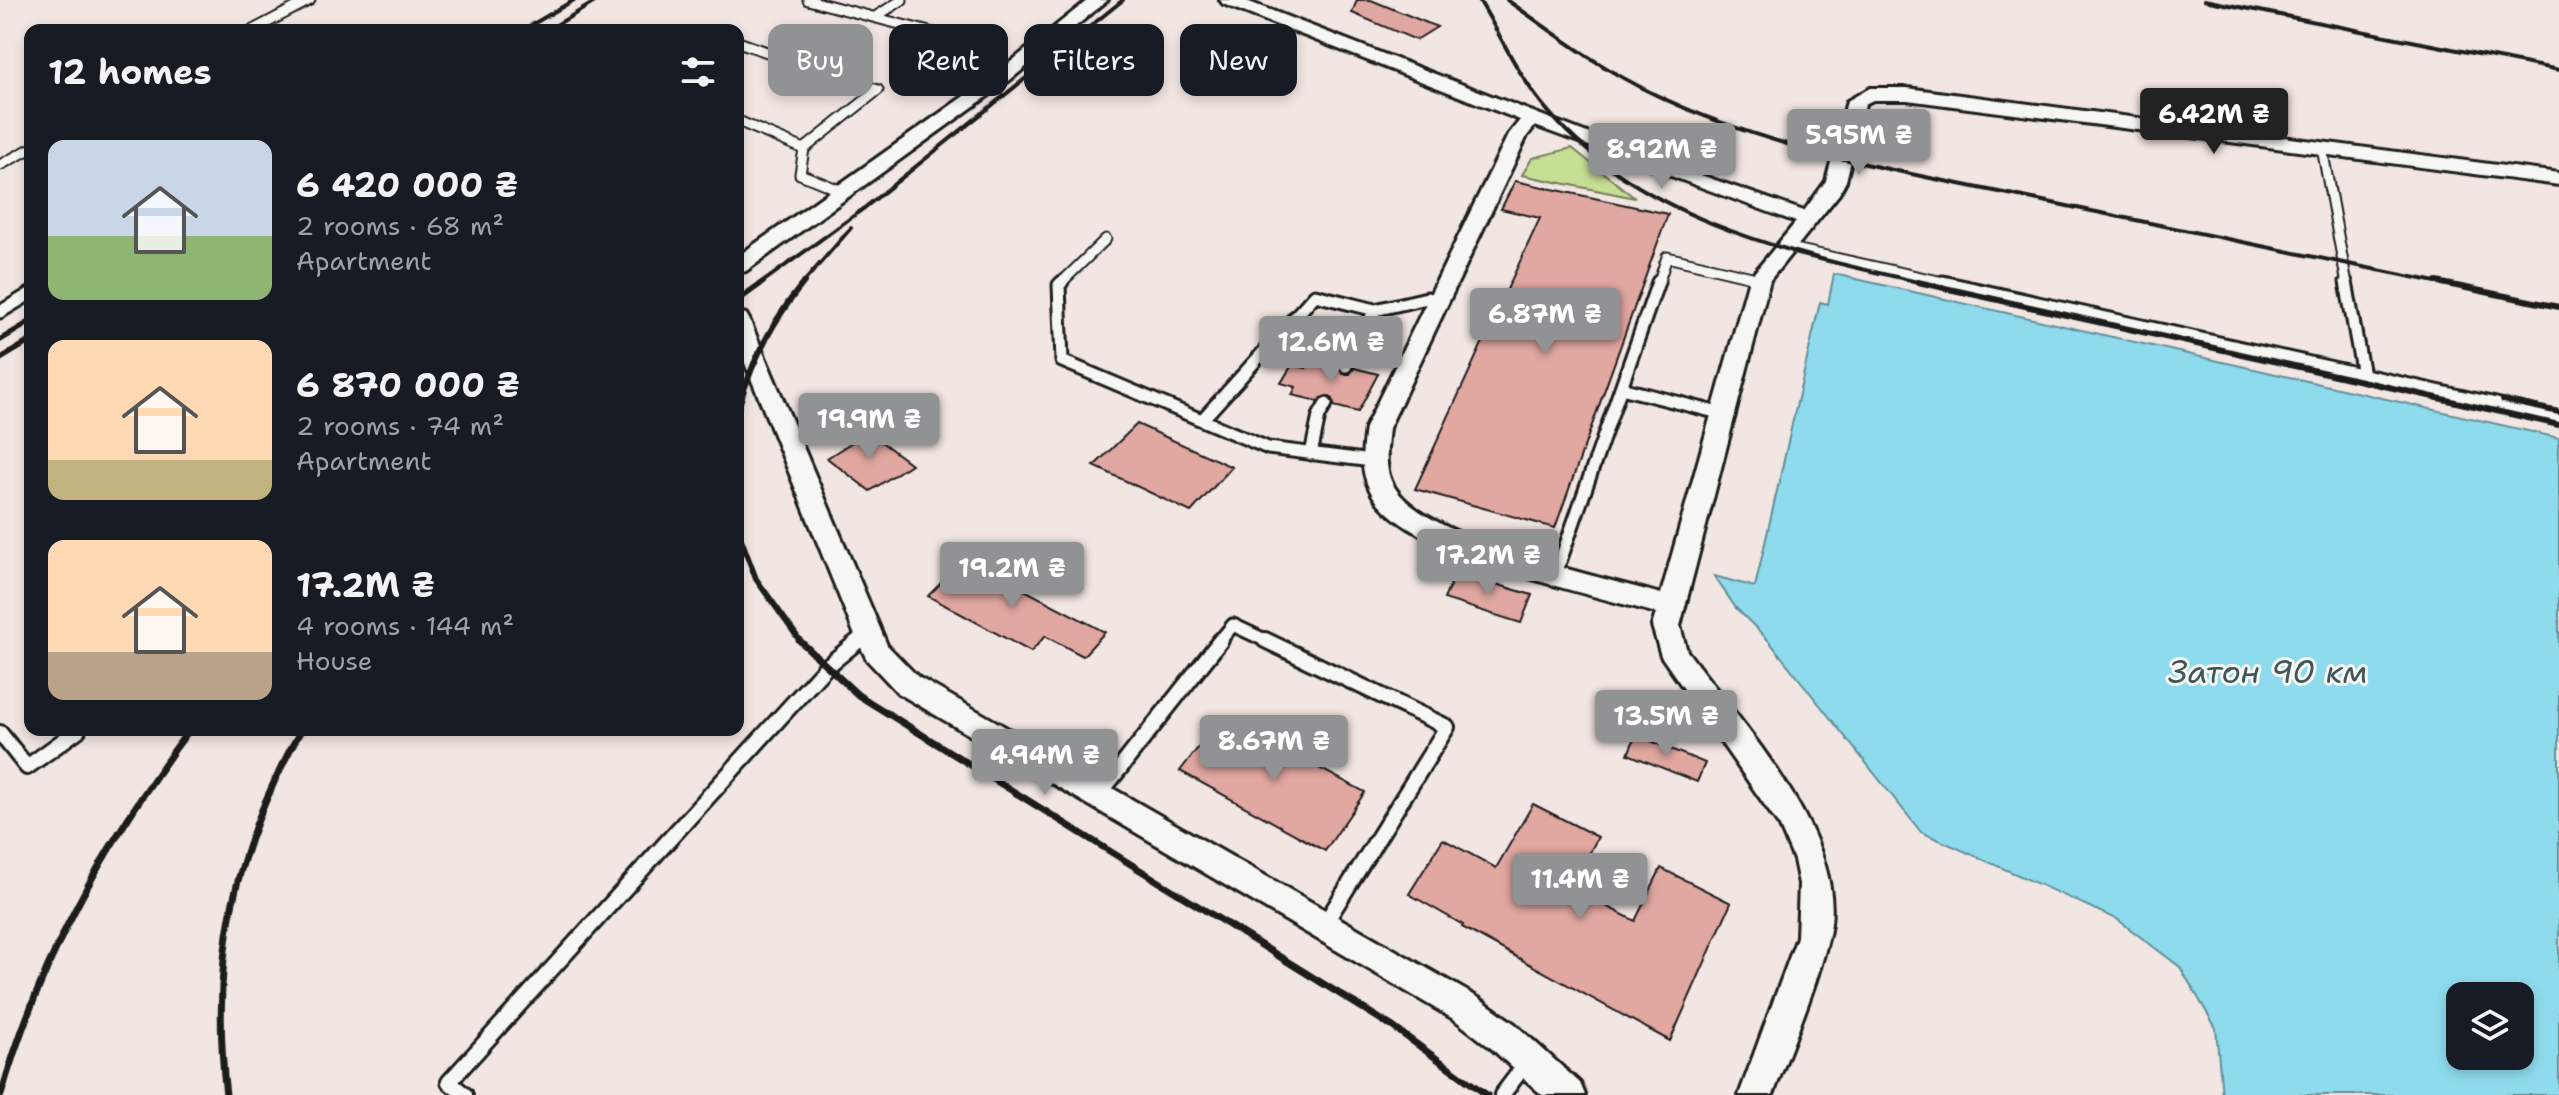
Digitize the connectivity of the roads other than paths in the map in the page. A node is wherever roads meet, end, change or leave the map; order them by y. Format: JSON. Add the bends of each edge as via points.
{"nodes":[{"id":1,"x":310,"y":0,"type":"edge"},
{"id":2,"x":808,"y":0,"type":"edge"},
{"id":3,"x":902,"y":0,"type":"edge"},
{"id":4,"x":1099,"y":0,"type":"edge"},
{"id":5,"x":1229,"y":0,"type":"edge"},
{"id":6,"x":875,"y":17,"type":"junction"},
{"id":7,"x":264,"y":24,"type":"edge"},
{"id":8,"x":901,"y":24,"type":"edge"},
{"id":9,"x":744,"y":44,"type":"edge"},
{"id":10,"x":1532,"y":118,"type":"junction"},
{"id":11,"x":744,"y":124,"type":"edge"},
{"id":12,"x":2322,"y":148,"type":"junction"},
{"id":13,"x":804,"y":149,"type":"junction"},
{"id":14,"x":24,"y":152,"type":"edge"},
{"id":15,"x":0,"y":165,"type":"edge"},
{"id":16,"x":2559,"y":179,"type":"edge"},
{"id":17,"x":842,"y":191,"type":"junction"},
{"id":18,"x":1808,"y":219,"type":"junction"},
{"id":19,"x":1106,"y":239,"type":"dead end"},
{"id":20,"x":1786,"y":247,"type":"junction"},
{"id":21,"x":744,"y":262,"type":"edge"},
{"id":22,"x":1760,"y":279,"type":"junction"},
{"id":23,"x":24,"y":298,"type":"edge"},
{"id":24,"x":1439,"y":301,"type":"junction"},
{"id":25,"x":1375,"y":310,"type":"junction"},
{"id":26,"x":0,"y":312,"type":"edge"},
{"id":27,"x":744,"y":333,"type":"edge"},
{"id":28,"x":1346,"y":366,"type":"dead end"},
{"id":29,"x":2363,"y":375,"type":"junction"},
{"id":30,"x":1621,"y":388,"type":"junction"},
{"id":31,"x":1326,"y":404,"type":"dead end"},
{"id":32,"x":1723,"y":414,"type":"junction"},
{"id":33,"x":2559,"y":418,"type":"edge"},
{"id":34,"x":1202,"y":420,"type":"junction"},
{"id":35,"x":1311,"y":454,"type":"junction"},
{"id":36,"x":1372,"y":461,"type":"junction"},
{"id":37,"x":1556,"y":573,"type":"junction"},
{"id":38,"x":1670,"y":607,"type":"junction"},
{"id":39,"x":868,"y":633,"type":"junction"},
{"id":40,"x":0,"y":733,"type":"edge"},
{"id":41,"x":70,"y":736,"type":"edge"},
{"id":42,"x":1098,"y":796,"type":"junction"},
{"id":43,"x":1323,"y":926,"type":"junction"},
{"id":44,"x":1530,"y":1059,"type":"junction"},
{"id":45,"x":465,"y":1095,"type":"edge"},
{"id":46,"x":1502,"y":1095,"type":"edge"},
{"id":47,"x":1568,"y":1095,"type":"edge"},
{"id":48,"x":1756,"y":1095,"type":"edge"}],
"edges":[{"from":1,"to":7,"type":"lane"},
{"from":2,"to":6,"type":"lane"},
{"from":3,"to":6,"type":"lane"},
{"from":4,"to":17,"type":"street","via":[[1004,76]]},
{"from":5,"to":10,"type":"street"},
{"from":6,"to":8,"type":"lane"},
{"from":9,"to":13,"type":"lane","via":[[878,90]]},
{"from":10,"to":18,"type":"street"},
{"from":10,"to":24,"type":"street","via":[[1518,135]]},
{"from":11,"to":13,"type":"lane"},
{"from":12,"to":16,"type":"street"},
{"from":12,"to":18,"type":"street","via":[[1907,94],[1870,94],[1856,101],[1836,181]]},
{"from":12,"to":29,"type":"lane"},
{"from":13,"to":17,"type":"lane","via":[[800,174]]},
{"from":14,"to":15,"type":"lane"},
{"from":17,"to":21,"type":"street"},
{"from":18,"to":20,"type":"street"},
{"from":19,"to":34,"type":"lane","via":[[1059,285],[1062,361]]},
{"from":20,"to":22,"type":"street"},
{"from":20,"to":29,"type":"lane"},
{"from":22,"to":30,"type":"lane","via":[[1667,257]]},
{"from":22,"to":32,"type":"street"},
{"from":23,"to":26,"type":"lane"},
{"from":24,"to":25,"type":"lane","via":[[1427,298]]},
{"from":24,"to":36,"type":"street","via":[[1377,428]]},
{"from":25,"to":28,"type":"lane"},
{"from":25,"to":34,"type":"lane","via":[[1315,295]]},
{"from":27,"to":39,"type":"street"},
{"from":29,"to":33,"type":"lane"},
{"from":30,"to":32,"type":"lane"},
{"from":30,"to":37,"type":"lane"},
{"from":31,"to":35,"type":"lane"},
{"from":32,"to":38,"type":"street"},
{"from":34,"to":35,"type":"lane","via":[[1268,448]]},
{"from":35,"to":36,"type":"lane"},
{"from":36,"to":37,"type":"street","via":[[1385,494],[1412,522],[1452,542]]},
{"from":37,"to":38,"type":"street"},
{"from":38,"to":48,"type":"street","via":[[1666,626],[1671,648],[1789,812],[1814,873],[1813,937]]},
{"from":39,"to":42,"type":"street","via":[[877,652],[908,685]]},
{"from":39,"to":45,"type":"lane","via":[[825,668],[449,1082]]},
{"from":40,"to":41,"type":"lane","via":[[27,767]]},
{"from":42,"to":43,"type":"street"},
{"from":42,"to":43,"type":"lane","via":[[1233,625],[1447,727]]},
{"from":43,"to":44,"type":"street","via":[[1467,1009]]},
{"from":44,"to":46,"type":"lane"},
{"from":44,"to":47,"type":"street"}]}
